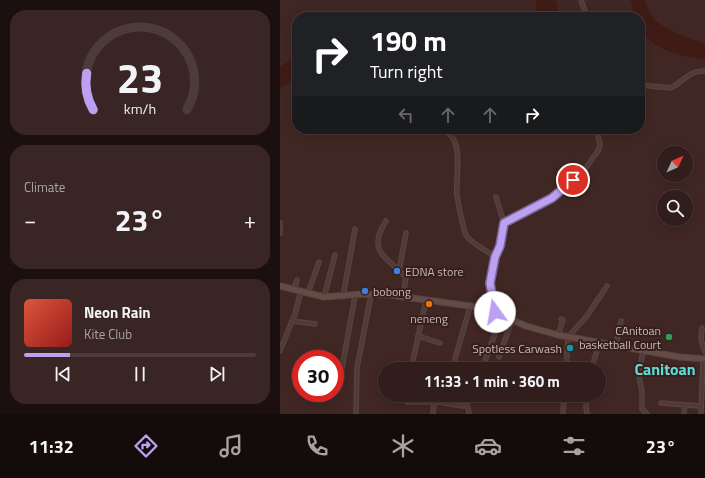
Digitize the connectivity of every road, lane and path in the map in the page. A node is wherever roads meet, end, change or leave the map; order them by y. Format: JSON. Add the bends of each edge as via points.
{"nodes":[{"id":1,"x":581,"y":0,"type":"edge"},
{"id":2,"x":585,"y":12,"type":"edge"},
{"id":3,"x":705,"y":71,"type":"edge"},
{"id":4,"x":645,"y":85,"type":"edge"},
{"id":5,"x":450,"y":134,"type":"edge"},
{"id":6,"x":597,"y":134,"type":"edge"},
{"id":7,"x":496,"y":197,"type":"dead end"},
{"id":8,"x":386,"y":221,"type":"dead end"},
{"id":9,"x":280,"y":223,"type":"edge"},
{"id":10,"x":504,"y":223,"type":"junction"},
{"id":11,"x":355,"y":229,"type":"dead end"},
{"id":12,"x":280,"y":233,"type":"edge"},
{"id":13,"x":406,"y":233,"type":"dead end"},
{"id":14,"x":335,"y":255,"type":"dead end"},
{"id":15,"x":495,"y":257,"type":"junction"},
{"id":16,"x":319,"y":262,"type":"dead end"},
{"id":17,"x":400,"y":271,"type":"junction"},
{"id":18,"x":297,"y":280,"type":"dead end"},
{"id":19,"x":280,"y":286,"type":"edge"},
{"id":20,"x":607,"y":286,"type":"dead end"},
{"id":21,"x":294,"y":289,"type":"junction"},
{"id":22,"x":301,"y":291,"type":"junction"},
{"id":23,"x":308,"y":293,"type":"junction"},
{"id":24,"x":371,"y":295,"type":"junction"},
{"id":25,"x":355,"y":296,"type":"junction"},
{"id":26,"x":324,"y":297,"type":"junction"},
{"id":27,"x":343,"y":297,"type":"junction"},
{"id":28,"x":403,"y":297,"type":"junction"},
{"id":29,"x":426,"y":301,"type":"junction"},
{"id":30,"x":470,"y":307,"type":"junction"},
{"id":31,"x":495,"y":312,"type":"junction"},
{"id":32,"x":502,"y":315,"type":"junction"},
{"id":33,"x":561,"y":319,"type":"dead end"},
{"id":34,"x":512,"y":320,"type":"junction"},
{"id":35,"x":292,"y":321,"type":"junction"},
{"id":36,"x":621,"y":321,"type":"dead end"},
{"id":37,"x":315,"y":324,"type":"dead end"},
{"id":38,"x":702,"y":328,"type":"dead end"},
{"id":39,"x":558,"y":335,"type":"junction"},
{"id":40,"x":418,"y":336,"type":"junction"},
{"id":41,"x":568,"y":337,"type":"junction"},
{"id":42,"x":600,"y":342,"type":"junction"},
{"id":43,"x":440,"y":343,"type":"dead end"},
{"id":44,"x":616,"y":345,"type":"junction"},
{"id":45,"x":643,"y":349,"type":"junction"},
{"id":46,"x":280,"y":351,"type":"edge"},
{"id":47,"x":705,"y":352,"type":"edge"},
{"id":48,"x":344,"y":357,"type":"edge"},
{"id":49,"x":499,"y":357,"type":"dead end"},
{"id":50,"x":704,"y":359,"type":"edge"},
{"id":51,"x":412,"y":362,"type":"edge"},
{"id":52,"x":454,"y":362,"type":"edge"},
{"id":53,"x":485,"y":362,"type":"edge"},
{"id":54,"x":566,"y":362,"type":"edge"},
{"id":55,"x":593,"y":362,"type":"edge"},
{"id":56,"x":436,"y":402,"type":"joint"},
{"id":57,"x":467,"y":402,"type":"edge"},
{"id":58,"x":564,"y":402,"type":"edge"},
{"id":59,"x":586,"y":402,"type":"edge"},
{"id":60,"x":661,"y":403,"type":"dead end"},
{"id":61,"x":685,"y":405,"type":"junction"},
{"id":62,"x":463,"y":406,"type":"dead end"},
{"id":63,"x":700,"y":406,"type":"junction"},
{"id":64,"x":356,"y":414,"type":"edge"},
{"id":65,"x":433,"y":414,"type":"edge"},
{"id":66,"x":469,"y":414,"type":"edge"},
{"id":67,"x":563,"y":414,"type":"edge"},
{"id":68,"x":587,"y":414,"type":"edge"},
{"id":69,"x":647,"y":414,"type":"edge"},
{"id":70,"x":684,"y":414,"type":"edge"},
{"id":71,"x":702,"y":414,"type":"edge"}],
"edges":[{"from":1,"to":2,"type":"street"},
{"from":3,"to":4,"type":"street","via":[[697,70],[691,73],[671,88]]},
{"from":5,"to":15,"type":"street","via":[[454,140],[457,195],[465,234]]},
{"from":6,"to":10,"type":"street","via":[[600,144],[598,151],[580,176],[552,198]]},
{"from":7,"to":10,"type":"street"},
{"from":8,"to":17,"type":"street","via":[[379,235],[378,248]]},
{"from":9,"to":12,"type":"street"},
{"from":10,"to":15,"type":"street","via":[[500,246]]},
{"from":11,"to":27,"type":"street"},
{"from":13,"to":17,"type":"street"},
{"from":14,"to":26,"type":"street"},
{"from":15,"to":31,"type":"street","via":[[490,283]]},
{"from":16,"to":23,"type":"street"},
{"from":17,"to":28,"type":"street","via":[[406,277]]},
{"from":18,"to":21,"type":"street"},
{"from":19,"to":21,"type":"street"},
{"from":20,"to":41,"type":"street","via":[[586,317]]},
{"from":21,"to":22,"type":"street"},
{"from":22,"to":23,"type":"street"},
{"from":22,"to":35,"type":"street"},
{"from":23,"to":26,"type":"street"},
{"from":24,"to":25,"type":"street"},
{"from":24,"to":28,"type":"street"},
{"from":24,"to":64,"type":"street","via":[[357,368]]},
{"from":25,"to":27,"type":"street"},
{"from":25,"to":48,"type":"street"},
{"from":26,"to":27,"type":"street"},
{"from":28,"to":29,"type":"street"},
{"from":29,"to":30,"type":"street"},
{"from":29,"to":40,"type":"street"},
{"from":30,"to":31,"type":"street"},
{"from":30,"to":52,"type":"street"},
{"from":31,"to":32,"type":"street"},
{"from":32,"to":34,"type":"street"},
{"from":32,"to":53,"type":"street"},
{"from":33,"to":39,"type":"street","via":[[563,320]]},
{"from":34,"to":39,"type":"street"},
{"from":34,"to":49,"type":"street"},
{"from":35,"to":37,"type":"street"},
{"from":35,"to":46,"type":"street"},
{"from":36,"to":44,"type":"street"},
{"from":38,"to":47,"type":"street","via":[[701,340]]},
{"from":39,"to":41,"type":"street"},
{"from":40,"to":43,"type":"street"},
{"from":40,"to":51,"type":"street"},
{"from":41,"to":42,"type":"street"},
{"from":41,"to":54,"type":"street"},
{"from":42,"to":44,"type":"street"},
{"from":42,"to":55,"type":"street"},
{"from":44,"to":45,"type":"street"},
{"from":45,"to":50,"type":"street","via":[[679,357]]},
{"from":45,"to":69,"type":"street","via":[[639,377],[642,409]]},
{"from":50,"to":63,"type":"street"},
{"from":56,"to":62,"type":"street"},
{"from":56,"to":65,"type":"street"},
{"from":57,"to":66,"type":"street"},
{"from":58,"to":67,"type":"street"},
{"from":59,"to":68,"type":"street"},
{"from":60,"to":61,"type":"street"},
{"from":61,"to":63,"type":"street"},
{"from":61,"to":70,"type":"street"},
{"from":63,"to":71,"type":"street"}]}
